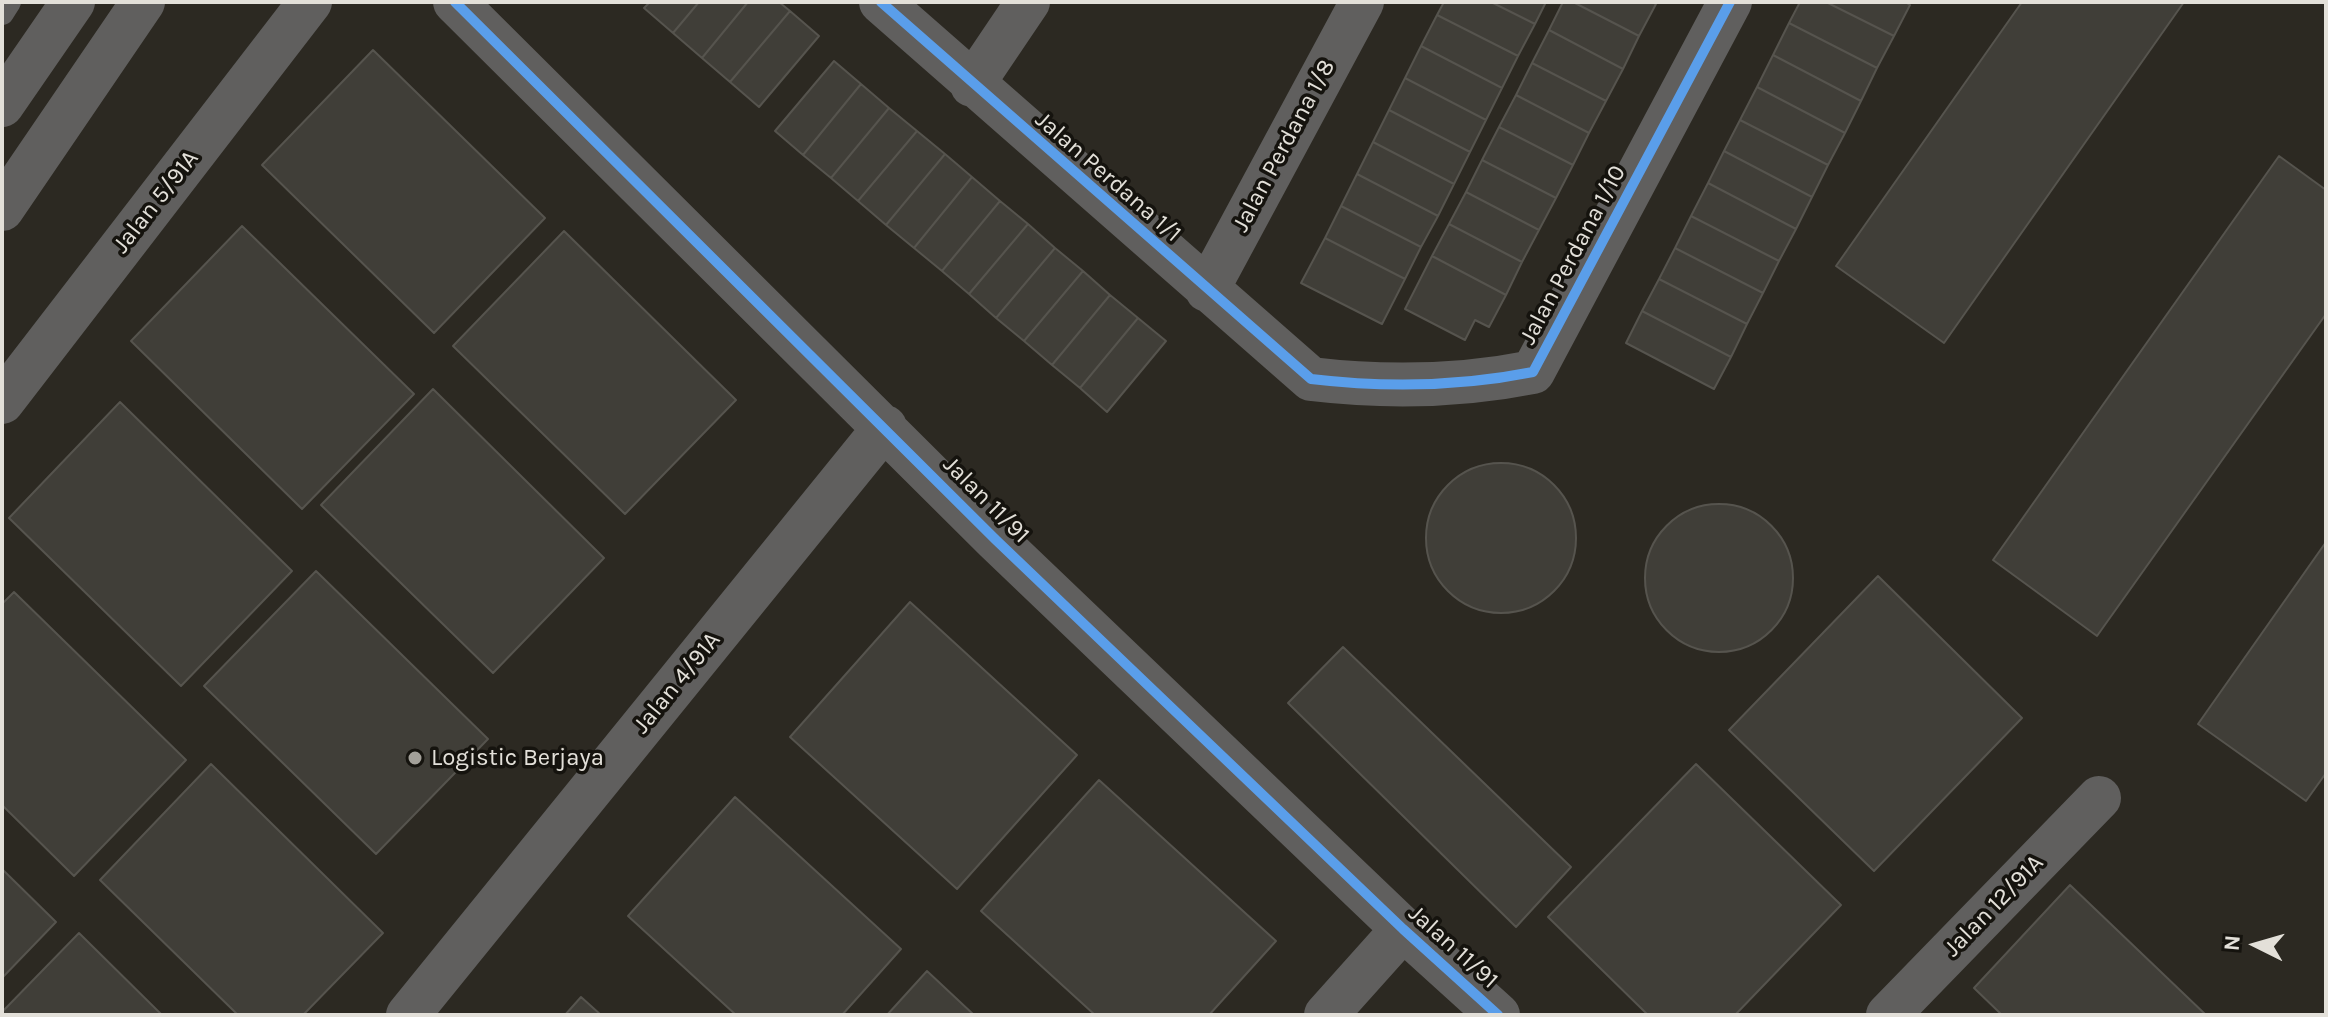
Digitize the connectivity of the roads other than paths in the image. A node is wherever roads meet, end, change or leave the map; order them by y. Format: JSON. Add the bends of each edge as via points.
{"nodes":[{"id":1,"x":9,"y":2,"type":"edge"},
{"id":2,"x":73,"y":2,"type":"edge"},
{"id":3,"x":143,"y":2,"type":"edge"},
{"id":4,"x":310,"y":2,"type":"edge"},
{"id":5,"x":455,"y":2,"type":"edge"},
{"id":6,"x":881,"y":2,"type":"edge"},
{"id":7,"x":1028,"y":2,"type":"edge"},
{"id":8,"x":1362,"y":2,"type":"edge"},
{"id":9,"x":1730,"y":2,"type":"edge"},
{"id":10,"x":2,"y":13,"type":"edge"},
{"id":11,"x":972,"y":85,"type":"junction"},
{"id":12,"x":2,"y":105,"type":"edge"},
{"id":13,"x":2,"y":209,"type":"edge"},
{"id":14,"x":1207,"y":290,"type":"junction"},
{"id":15,"x":1311,"y":379,"type":"joint"},
{"id":16,"x":2,"y":402,"type":"edge"},
{"id":17,"x":885,"y":427,"type":"junction"},
{"id":18,"x":2099,"y":798,"type":"dead end"},
{"id":19,"x":1403,"y":929,"type":"junction"},
{"id":20,"x":408,"y":1015,"type":"edge"},
{"id":21,"x":1326,"y":1015,"type":"edge"},
{"id":22,"x":1498,"y":1015,"type":"edge"},
{"id":23,"x":1888,"y":1015,"type":"edge"}],
"edges":[{"from":1,"to":10,"type":"lane"},
{"from":2,"to":12,"type":"street"},
{"from":3,"to":13,"type":"street"},
{"from":4,"to":16,"type":"street","name":"Jalan 5/91A"},
{"from":5,"to":17,"type":"street","name":"Jalan 11/91"},
{"from":6,"to":11,"type":"street","name":"Jalan Perdana 1/1"},
{"from":7,"to":11,"type":"street"},
{"from":8,"to":14,"type":"street","name":"Jalan Perdana 1/8"},
{"from":9,"to":15,"type":"street","name":"Jalan Perdana 1/10","via":[[1533,372],[1423,387]]},
{"from":11,"to":14,"type":"street","name":"Jalan Perdana 1/1"},
{"from":14,"to":15,"type":"street","name":"Jalan Perdana 1/1"},
{"from":17,"to":19,"type":"street","name":"Jalan 11/91"},
{"from":17,"to":20,"type":"street","name":"Jalan 4/91A"},
{"from":18,"to":23,"type":"street","name":"Jalan 12/91A"},
{"from":19,"to":21,"type":"street"},
{"from":19,"to":22,"type":"street","name":"Jalan 11/91"}]}
